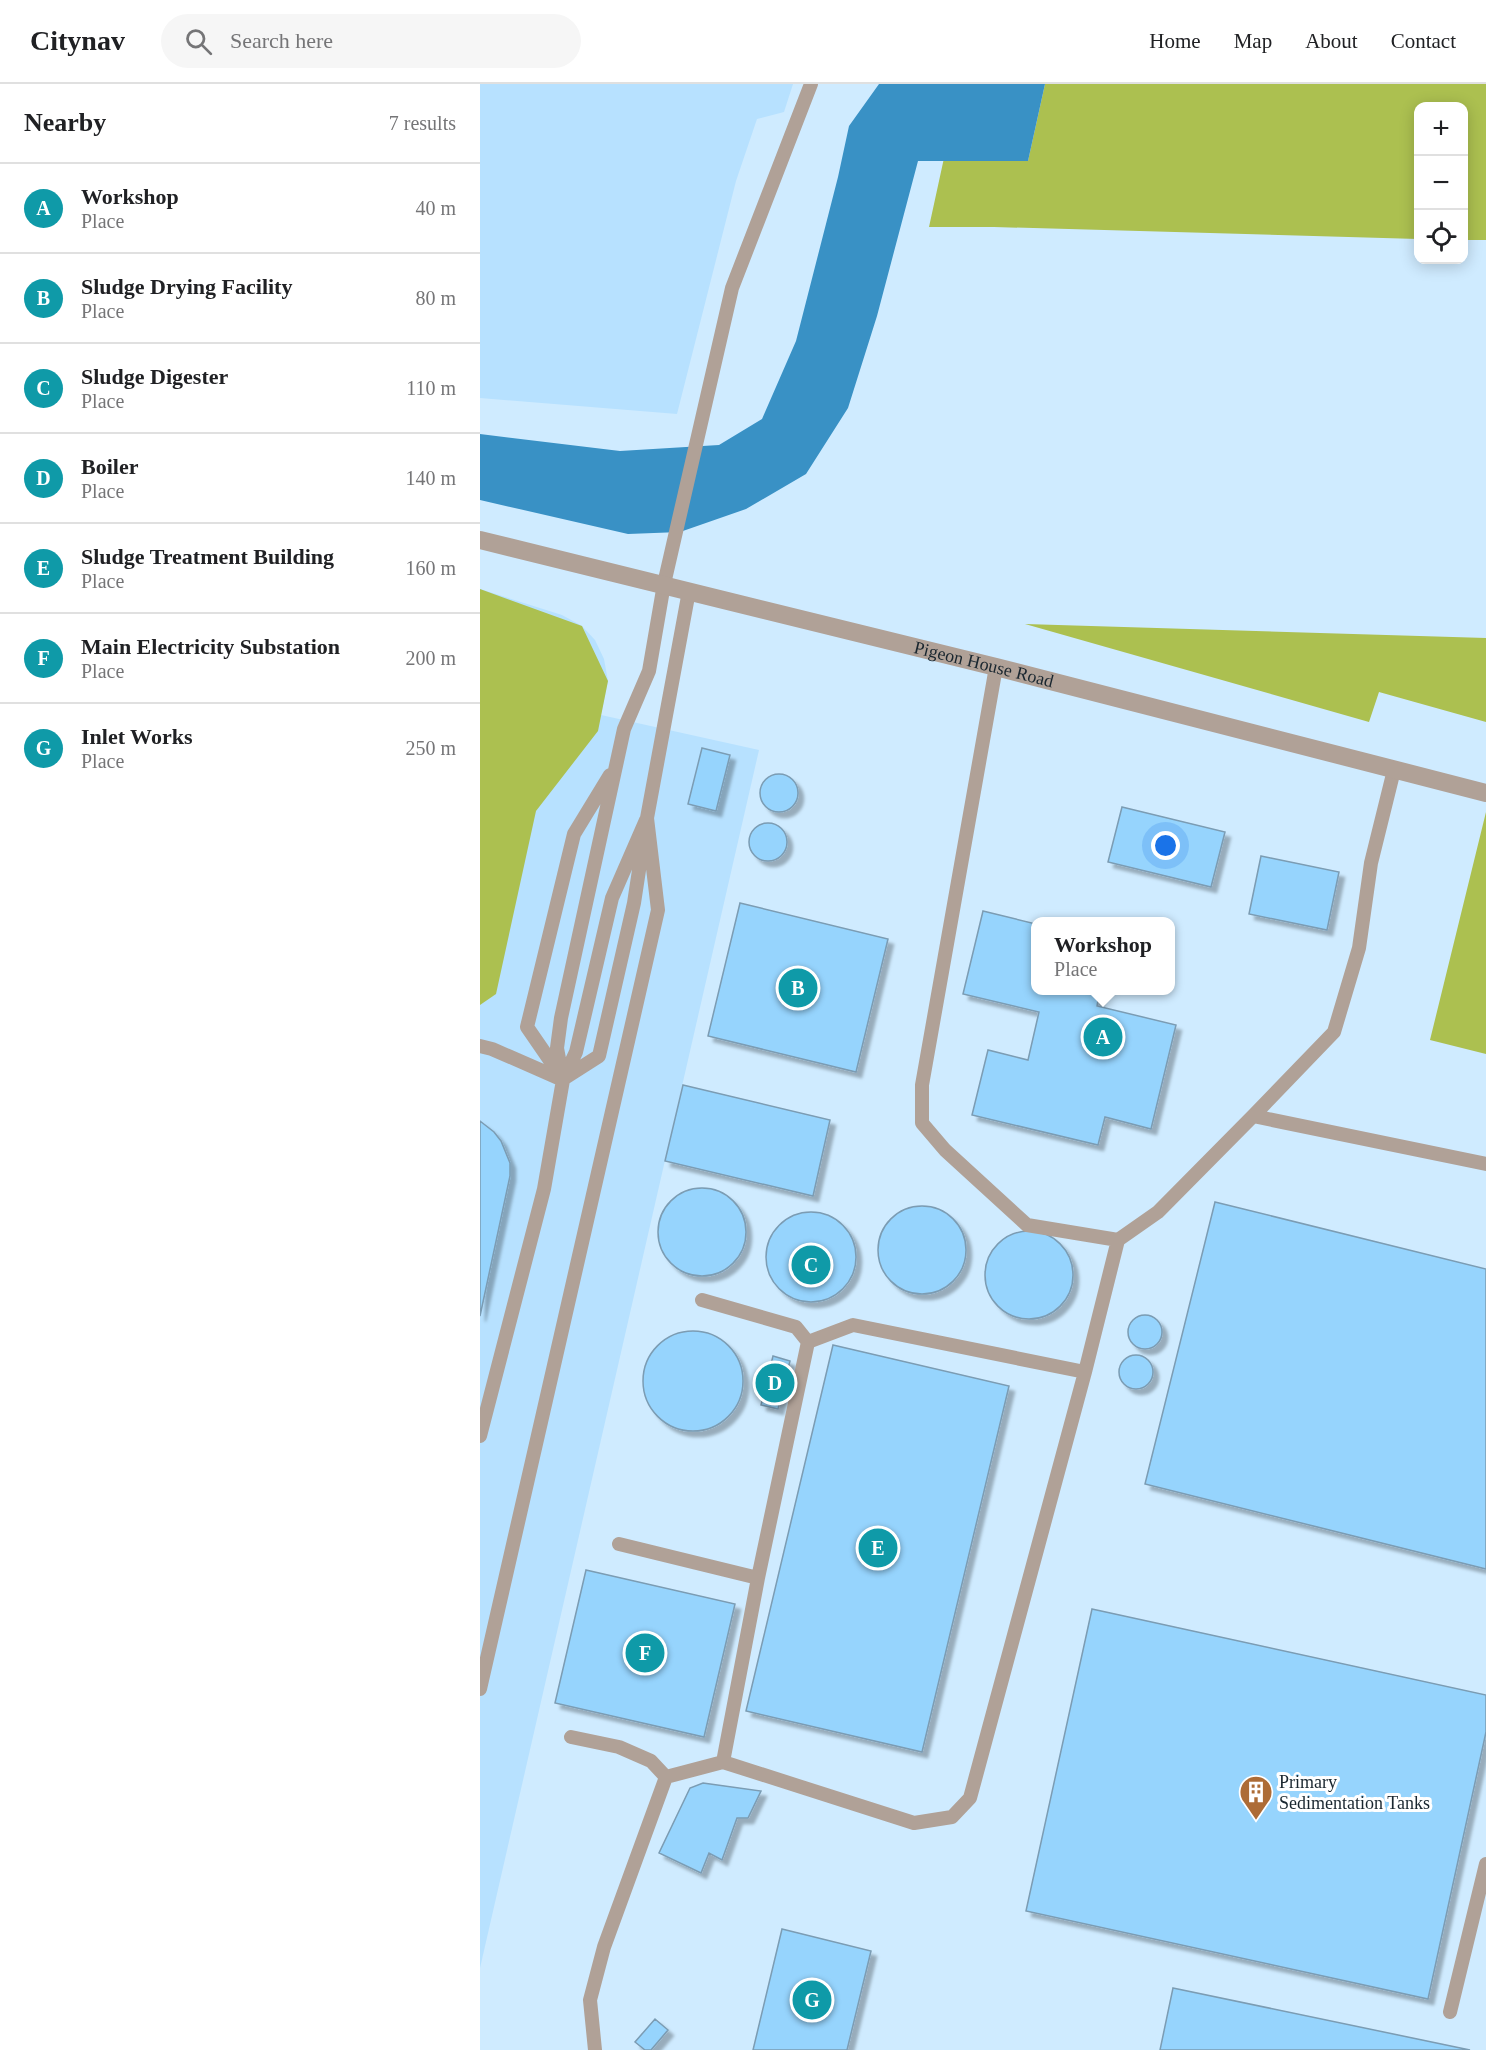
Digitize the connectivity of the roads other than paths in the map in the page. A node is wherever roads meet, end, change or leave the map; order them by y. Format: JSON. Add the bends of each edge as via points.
{"nodes":[{"id":1,"x":811,"y":84,"type":"edge"},
{"id":2,"x":480,"y":540,"type":"edge"},
{"id":3,"x":664,"y":584,"type":"junction"},
{"id":4,"x":689,"y":591,"type":"junction"},
{"id":5,"x":996,"y":667,"type":"junction"},
{"id":6,"x":616,"y":766,"type":"junction"},
{"id":7,"x":1394,"y":770,"type":"junction"},
{"id":8,"x":1486,"y":793,"type":"edge"},
{"id":9,"x":647,"y":818,"type":"junction"},
{"id":10,"x":480,"y":1046,"type":"edge"},
{"id":11,"x":563,"y":1080,"type":"junction"},
{"id":12,"x":1253,"y":1116,"type":"junction"},
{"id":13,"x":1486,"y":1164,"type":"edge"},
{"id":14,"x":1118,"y":1240,"type":"junction"},
{"id":15,"x":702,"y":1300,"type":"dead end"},
{"id":16,"x":808,"y":1342,"type":"junction"},
{"id":17,"x":1085,"y":1372,"type":"junction"},
{"id":18,"x":480,"y":1436,"type":"edge"},
{"id":19,"x":620,"y":1544,"type":"dead end"},
{"id":20,"x":758,"y":1578,"type":"junction"},
{"id":21,"x":480,"y":1689,"type":"edge"},
{"id":22,"x":571,"y":1737,"type":"dead end"},
{"id":23,"x":723,"y":1762,"type":"junction"},
{"id":24,"x":666,"y":1777,"type":"junction"},
{"id":25,"x":1486,"y":1864,"type":"edge"},
{"id":26,"x":1482,"y":1897,"type":"edge"},
{"id":27,"x":1449,"y":2012,"type":"dead end"},
{"id":28,"x":595,"y":2050,"type":"edge"}],
"edges":[{"from":1,"to":3,"type":"lane","via":[[732,288]]},
{"from":2,"to":3,"type":"street","name":"Pigeon House Road"},
{"from":3,"to":4,"type":"street","name":"Pigeon House Road"},
{"from":3,"to":6,"type":"lane","via":[[649,671],[624,729]]},
{"from":4,"to":5,"type":"street","name":"Pigeon House Road"},
{"from":4,"to":9,"type":"lane"},
{"from":5,"to":7,"type":"street","name":"Pigeon House Road"},
{"from":5,"to":14,"type":"lane","via":[[922,1086],[922,1123],[945,1150],[1027,1225]]},
{"from":6,"to":11,"type":"lane","via":[[561,1017],[558,1048]]},
{"from":6,"to":11,"type":"lane","via":[[574,834],[527,1027]]},
{"from":7,"to":8,"type":"street","name":"Pigeon House Road"},
{"from":7,"to":12,"type":"lane","via":[[1371,863],[1359,948],[1334,1032]]},
{"from":9,"to":11,"type":"lane","via":[[612,898],[576,1052]]},
{"from":9,"to":11,"type":"lane","via":[[634,903],[599,1056]]},
{"from":9,"to":21,"type":"lane","via":[[658,910]]},
{"from":10,"to":11,"type":"lane"},
{"from":11,"to":18,"type":"lane","via":[[544,1189]]},
{"from":12,"to":13,"type":"lane"},
{"from":12,"to":14,"type":"lane","via":[[1158,1212]]},
{"from":14,"to":17,"type":"lane"},
{"from":15,"to":16,"type":"lane","via":[[795,1327]]},
{"from":16,"to":17,"type":"lane","via":[[853,1324]]},
{"from":16,"to":20,"type":"lane"},
{"from":17,"to":23,"type":"lane","via":[[970,1798],[952,1817],[914,1823]]},
{"from":19,"to":20,"type":"lane"},
{"from":20,"to":23,"type":"lane"},
{"from":22,"to":24,"type":"lane","via":[[619,1747],[651,1761]]},
{"from":23,"to":24,"type":"lane"},
{"from":24,"to":28,"type":"lane","via":[[604,1947],[590,2000]]},
{"from":25,"to":26,"type":"lane"},
{"from":26,"to":27,"type":"lane"}]}
